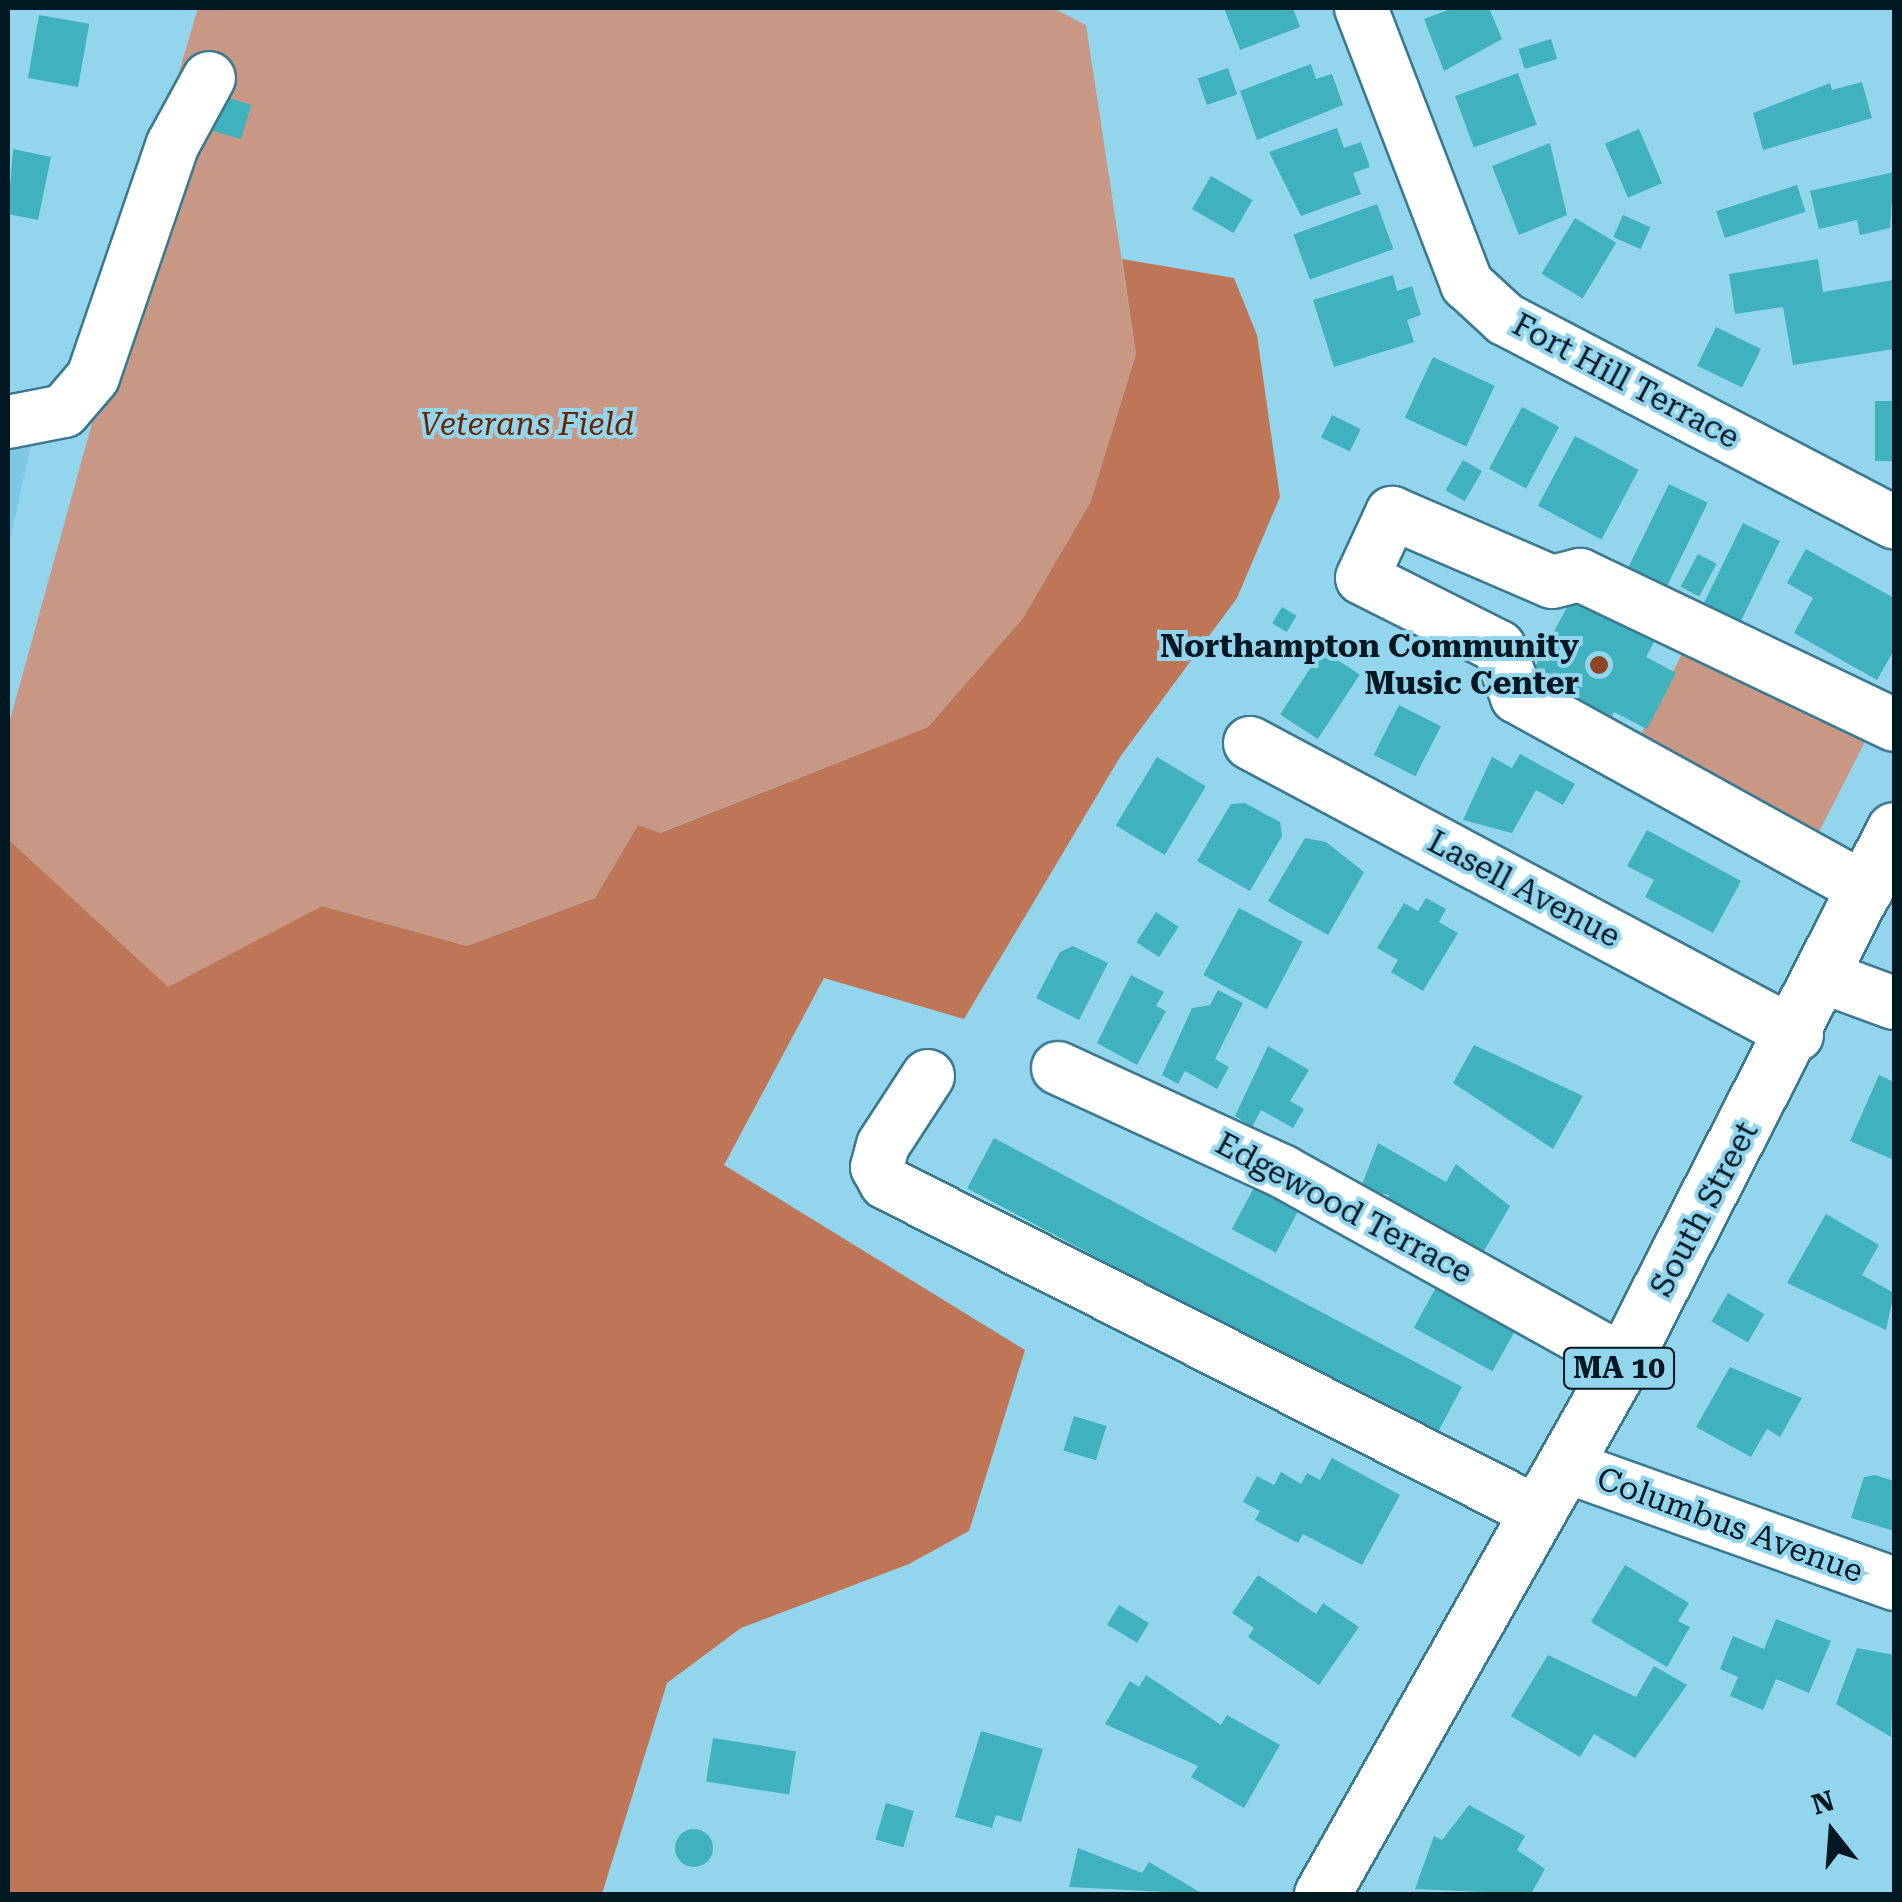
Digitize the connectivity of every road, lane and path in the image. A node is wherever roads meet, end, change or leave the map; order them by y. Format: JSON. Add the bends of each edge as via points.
{"nodes":[{"id":1,"x":1362,"y":8,"type":"edge"},
{"id":2,"x":209,"y":78,"type":"dead end"},
{"id":3,"x":8,"y":422,"type":"edge"},
{"id":4,"x":1894,"y":522,"type":"edge"},
{"id":5,"x":1894,"y":725,"type":"edge"},
{"id":6,"x":1250,"y":743,"type":"dead end"},
{"id":7,"x":1894,"y":830,"type":"edge"},
{"id":8,"x":1867,"y":890,"type":"junction"},
{"id":9,"x":1826,"y":978,"type":"junction"},
{"id":10,"x":1894,"y":1003,"type":"edge"},
{"id":11,"x":1797,"y":1035,"type":"junction"},
{"id":12,"x":1058,"y":1068,"type":"dead end"},
{"id":13,"x":928,"y":1076,"type":"dead end"},
{"id":14,"x":1623,"y":1362,"type":"junction"},
{"id":15,"x":1565,"y":1466,"type":"junction"},
{"id":16,"x":1539,"y":1513,"type":"junction"},
{"id":17,"x":1894,"y":1584,"type":"edge"},
{"id":18,"x":1322,"y":1894,"type":"edge"}],
"edges":[{"from":1,"to":4,"type":"street","name":"Fort Hill Terrace","via":[[1467,284],[1505,319]]},
{"from":2,"to":3,"type":"street","via":[[172,144],[93,377],[64,410]]},
{"from":5,"to":8,"type":"street","via":[[1580,575],[1552,582],[1392,514],[1362,578],[1499,647],[1517,697]]},
{"from":6,"to":11,"type":"street","name":"Lasell Avenue"},
{"from":7,"to":8,"type":"main road","name":"South Street","number":"MA 10"},
{"from":8,"to":9,"type":"main road","name":"South Street","number":"MA 10"},
{"from":9,"to":10,"type":"street"},
{"from":9,"to":11,"type":"main road","name":"South Street","number":"MA 10"},
{"from":11,"to":14,"type":"main road","name":"South Street","number":"MA 10"},
{"from":12,"to":14,"type":"street","name":"Edgewood Terrace","via":[[1282,1171]]},
{"from":13,"to":16,"type":"street","via":[[883,1145],[877,1167],[886,1182]]},
{"from":14,"to":15,"type":"main road","name":"South Street","number":"MA 10"},
{"from":15,"to":16,"type":"main road","name":"South Street","number":"MA 10"},
{"from":15,"to":17,"type":"street","name":"Columbus Avenue"},
{"from":16,"to":18,"type":"main road","name":"South Street","number":"MA 10"}]}
